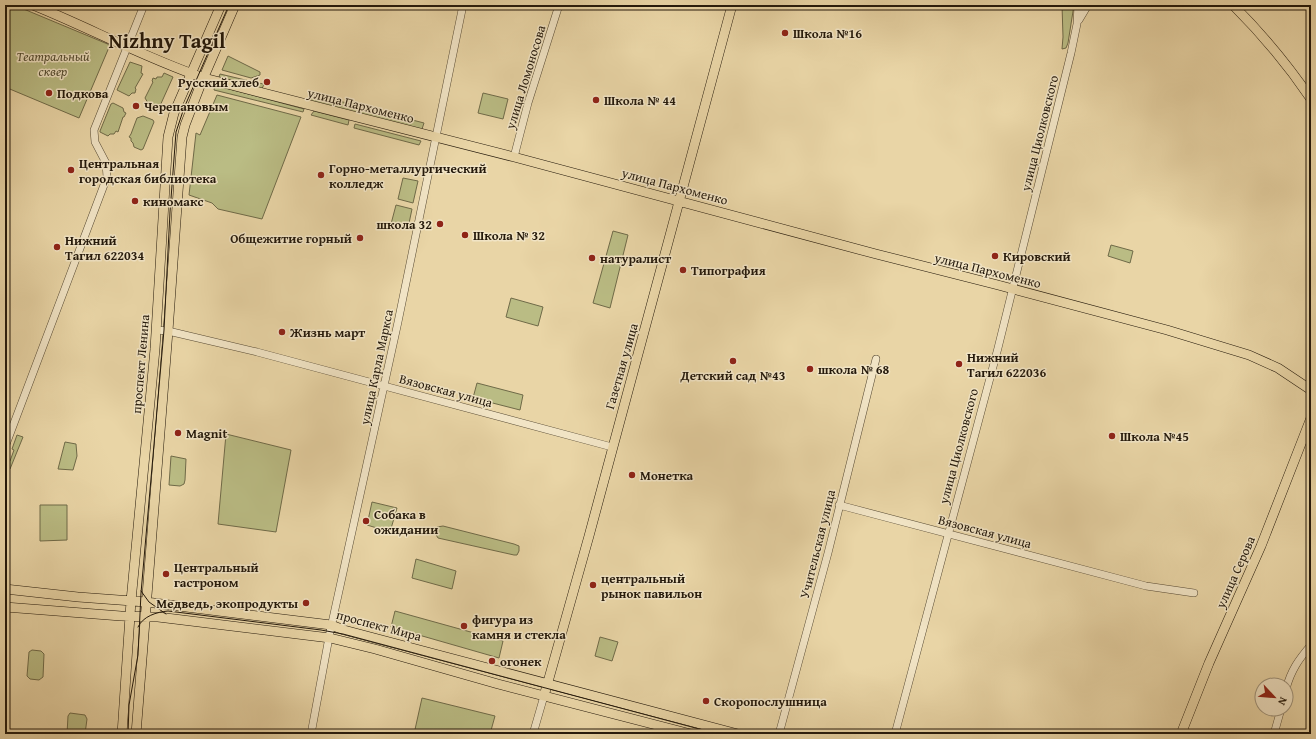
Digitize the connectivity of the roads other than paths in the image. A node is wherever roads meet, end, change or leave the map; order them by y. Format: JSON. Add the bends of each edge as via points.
{"nodes":[{"id":1,"x":33,"y":5,"type":"edge"},
{"id":2,"x":144,"y":5,"type":"edge"},
{"id":3,"x":221,"y":5,"type":"edge"},
{"id":4,"x":235,"y":5,"type":"edge"},
{"id":5,"x":464,"y":5,"type":"edge"},
{"id":6,"x":559,"y":5,"type":"edge"},
{"id":7,"x":732,"y":5,"type":"edge"},
{"id":8,"x":1078,"y":5,"type":"edge"},
{"id":9,"x":1088,"y":5,"type":"edge"},
{"id":10,"x":1233,"y":5,"type":"edge"},
{"id":11,"x":1077,"y":24,"type":"junction"},
{"id":12,"x":127,"y":47,"type":"junction"},
{"id":13,"x":191,"y":73,"type":"junction"},
{"id":14,"x":204,"y":78,"type":"junction"},
{"id":15,"x":1311,"y":99,"type":"edge"},
{"id":16,"x":437,"y":137,"type":"junction"},
{"id":17,"x":514,"y":156,"type":"junction"},
{"id":18,"x":680,"y":200,"type":"junction"},
{"id":19,"x":1013,"y":289,"type":"junction"},
{"id":20,"x":156,"y":330,"type":"junction"},
{"id":21,"x":168,"y":331,"type":"junction"},
{"id":22,"x":876,"y":359,"type":"dead end"},
{"id":23,"x":384,"y":386,"type":"junction"},
{"id":24,"x":1311,"y":390,"type":"edge"},
{"id":25,"x":1311,"y":418,"type":"edge"},
{"id":26,"x":5,"y":447,"type":"edge"},
{"id":27,"x":612,"y":447,"type":"junction"},
{"id":28,"x":839,"y":505,"type":"junction"},
{"id":29,"x":948,"y":533,"type":"junction"},
{"id":30,"x":5,"y":589,"type":"edge"},
{"id":31,"x":1194,"y":593,"type":"dead end"},
{"id":32,"x":131,"y":601,"type":"junction"},
{"id":33,"x":146,"y":602,"type":"junction"},
{"id":34,"x":5,"y":607,"type":"edge"},
{"id":35,"x":129,"y":616,"type":"junction"},
{"id":36,"x":145,"y":616,"type":"junction"},
{"id":37,"x":332,"y":625,"type":"junction"},
{"id":38,"x":330,"y":638,"type":"junction"},
{"id":39,"x":1311,"y":645,"type":"edge"},
{"id":40,"x":1290,"y":677,"type":"edge"},
{"id":41,"x":547,"y":683,"type":"junction"},
{"id":42,"x":544,"y":696,"type":"junction"},
{"id":43,"x":1278,"y":717,"type":"edge"},
{"id":44,"x":122,"y":734,"type":"edge"},
{"id":45,"x":136,"y":734,"type":"edge"},
{"id":46,"x":311,"y":734,"type":"edge"},
{"id":47,"x":533,"y":734,"type":"edge"},
{"id":48,"x":691,"y":734,"type":"edge"},
{"id":49,"x":738,"y":734,"type":"edge"},
{"id":50,"x":778,"y":734,"type":"edge"},
{"id":51,"x":895,"y":734,"type":"edge"},
{"id":52,"x":1181,"y":734,"type":"edge"},
{"id":53,"x":1274,"y":734,"type":"edge"}],
"edges":[{"from":1,"to":12,"type":"main road","name":"улица Пархоменко"},
{"from":2,"to":12,"type":"street"},
{"from":3,"to":13,"type":"main road","name":"проспект Ленина"},
{"from":4,"to":14,"type":"main road","name":"проспект Ленина"},
{"from":5,"to":16,"type":"street","name":"улица Карла Маркса"},
{"from":6,"to":17,"type":"street","name":"улица Ломоносова"},
{"from":7,"to":18,"type":"main road","name":"Газетная улица"},
{"from":8,"to":11,"type":"street","name":"улица Циолковского"},
{"from":9,"to":11,"type":"street","name":"улица Циолковского"},
{"from":10,"to":15,"type":"main road","via":[[1287,64]]},
{"from":11,"to":19,"type":"street","name":"улица Циолковского"},
{"from":12,"to":13,"type":"main road","name":"улица Пархоменко"},
{"from":12,"to":26,"type":"street","via":[[94,130],[95,142],[107,167],[106,177]]},
{"from":13,"to":14,"type":"main road","name":"улица Пархоменко"},
{"from":13,"to":20,"type":"main road","name":"проспект Ленина","via":[[174,113],[168,137]]},
{"from":14,"to":16,"type":"main road","name":"улица Пархоменко"},
{"from":14,"to":21,"type":"main road","name":"проспект Ленина","via":[[182,137]]},
{"from":16,"to":17,"type":"main road","name":"улица Пархоменко"},
{"from":16,"to":23,"type":"street","name":"улица Карла Маркса"},
{"from":17,"to":18,"type":"main road","name":"улица Пархоменко"},
{"from":18,"to":19,"type":"main road","name":"улица Пархоменко"},
{"from":18,"to":27,"type":"main road","name":"Газетная улица"},
{"from":19,"to":24,"type":"main road","name":"улица Пархоменко","via":[[1249,355],[1278,368]]},
{"from":19,"to":29,"type":"street","name":"улица Циолковского"},
{"from":20,"to":21,"type":"street","name":"Вязовская улица"},
{"from":20,"to":32,"type":"main road","name":"проспект Ленина"},
{"from":21,"to":23,"type":"street","name":"Вязовская улица"},
{"from":21,"to":33,"type":"main road","name":"проспект Ленина"},
{"from":22,"to":28,"type":"street","name":"Учительская улица"},
{"from":23,"to":27,"type":"street","name":"Вязовская улица"},
{"from":23,"to":37,"type":"street","name":"улица Карла Маркса"},
{"from":25,"to":52,"type":"main road","name":"улица Серова","via":[[1261,546],[1209,662]]},
{"from":27,"to":41,"type":"main road","name":"Газетная улица","via":[[588,542]]},
{"from":28,"to":29,"type":"street","name":"Вязовская улица"},
{"from":28,"to":50,"type":"street","name":"Учительская улица"},
{"from":29,"to":31,"type":"street","name":"Вязовская улица","via":[[1152,588]]},
{"from":29,"to":51,"type":"street","name":"улица Циолковского"},
{"from":30,"to":32,"type":"main road","name":"проспект Мира"},
{"from":32,"to":33,"type":"main road","name":"проспект Мира"},
{"from":32,"to":35,"type":"main road","name":"проспект Ленина"},
{"from":33,"to":36,"type":"main road","name":"проспект Ленина"},
{"from":33,"to":37,"type":"main road","name":"проспект Мира"},
{"from":34,"to":35,"type":"main road","name":"проспект Мира"},
{"from":35,"to":36,"type":"main road","name":"проспект Мира"},
{"from":35,"to":44,"type":"main road","name":"проспект Ленина"},
{"from":36,"to":38,"type":"main road","name":"проспект Мира"},
{"from":36,"to":45,"type":"main road","name":"проспект Ленина"},
{"from":37,"to":38,"type":"street","name":"улица Карла Маркса"},
{"from":37,"to":41,"type":"main road","name":"проспект Мира"},
{"from":38,"to":42,"type":"main road","name":"проспект Мира"},
{"from":38,"to":46,"type":"street","name":"улица Карла Маркса"},
{"from":39,"to":40,"type":"street","via":[[1298,659]]},
{"from":41,"to":42,"type":"main road","name":"Газетная улица"},
{"from":41,"to":49,"type":"main road","name":"проспект Мира"},
{"from":42,"to":47,"type":"street","name":"Газетная улица"},
{"from":42,"to":48,"type":"main road","name":"проспект Мира"},
{"from":43,"to":53,"type":"street"}]}
